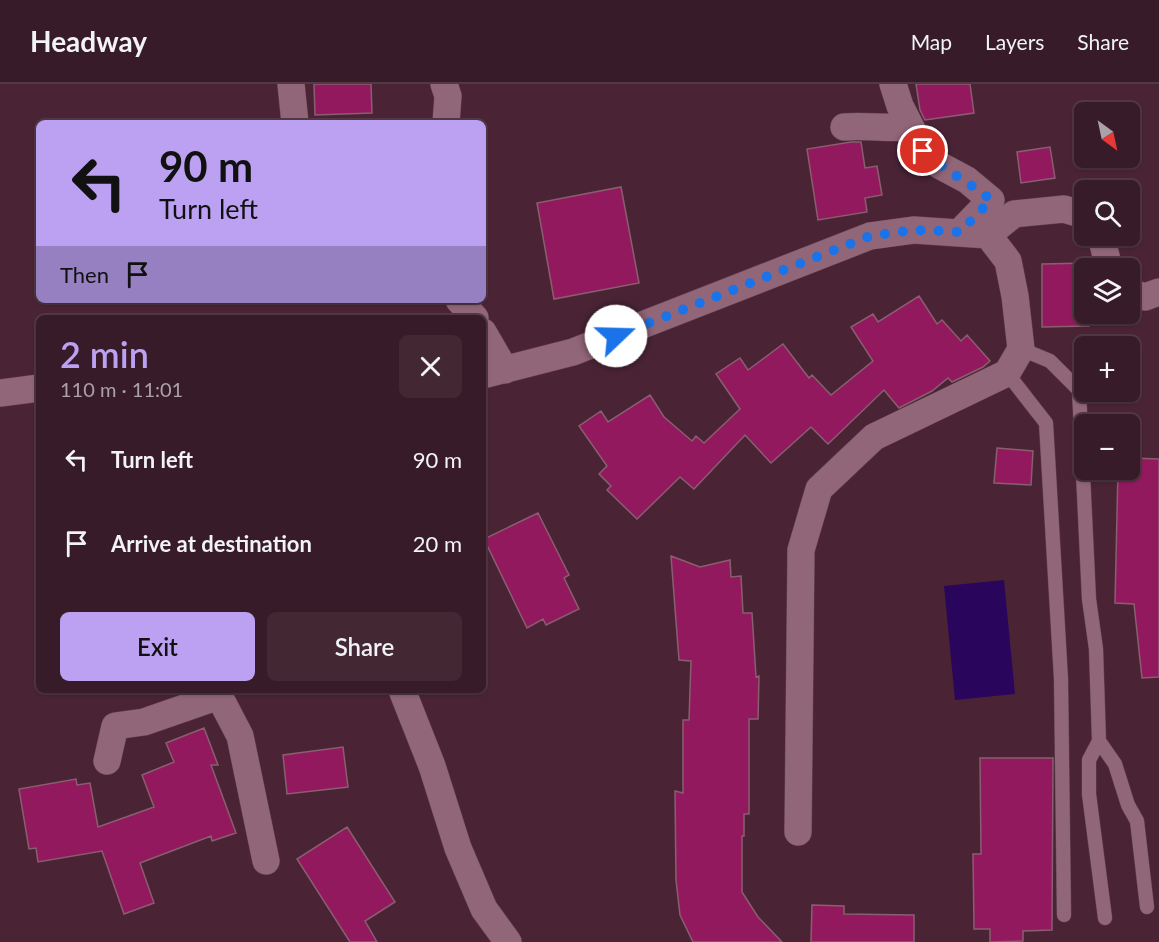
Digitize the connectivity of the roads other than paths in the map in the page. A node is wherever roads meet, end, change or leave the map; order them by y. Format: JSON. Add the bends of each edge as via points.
{"nodes":[{"id":1,"x":291,"y":84,"type":"edge"},
{"id":2,"x":444,"y":84,"type":"edge"},
{"id":3,"x":893,"y":84,"type":"edge"},
{"id":4,"x":295,"y":120,"type":"edge"},
{"id":5,"x":446,"y":120,"type":"edge"},
{"id":6,"x":909,"y":127,"type":"junction"},
{"id":7,"x":844,"y":128,"type":"dead end"},
{"id":8,"x":1074,"y":212,"type":"edge"},
{"id":9,"x":960,"y":232,"type":"junction"},
{"id":10,"x":988,"y":235,"type":"junction"},
{"id":11,"x":1159,"y":292,"type":"edge"},
{"id":12,"x":1140,"y":296,"type":"edge"},
{"id":13,"x":462,"y":303,"type":"edge"},
{"id":14,"x":472,"y":315,"type":"edge"},
{"id":15,"x":486,"y":343,"type":"edge"},
{"id":16,"x":1021,"y":349,"type":"junction"},
{"id":17,"x":494,"y":372,"type":"edge"},
{"id":18,"x":1007,"y":373,"type":"junction"},
{"id":19,"x":36,"y":388,"type":"edge"},
{"id":20,"x":0,"y":393,"type":"edge"},
{"id":21,"x":218,"y":693,"type":"edge"},
{"id":22,"x":403,"y":693,"type":"edge"},
{"id":23,"x":1099,"y":741,"type":"junction"},
{"id":24,"x":107,"y":761,"type":"dead end"},
{"id":25,"x":798,"y":832,"type":"dead end"},
{"id":26,"x":266,"y":861,"type":"dead end"},
{"id":27,"x":1147,"y":907,"type":"dead end"},
{"id":28,"x":1064,"y":915,"type":"dead end"},
{"id":29,"x":1105,"y":918,"type":"dead end"},
{"id":30,"x":508,"y":942,"type":"edge"}],
"edges":[{"from":1,"to":4,"type":"street"},
{"from":2,"to":5,"type":"street","via":[[448,96]]},
{"from":3,"to":6,"type":"street"},
{"from":6,"to":7,"type":"street"},
{"from":6,"to":9,"type":"street","via":[[923,151],[991,200]]},
{"from":8,"to":10,"type":"street","via":[[1064,209],[1014,214]]},
{"from":9,"to":10,"type":"street"},
{"from":9,"to":17,"type":"street","via":[[914,230],[870,236],[573,352]]},
{"from":10,"to":16,"type":"street","via":[[1008,261]]},
{"from":11,"to":12,"type":"street"},
{"from":13,"to":14,"type":"street"},
{"from":15,"to":17,"type":"street"},
{"from":16,"to":18,"type":"street"},
{"from":16,"to":23,"type":"lane","via":[[1050,361],[1079,390]]},
{"from":18,"to":25,"type":"street","via":[[874,437],[819,489],[801,550]]},
{"from":18,"to":28,"type":"lane","via":[[1046,423],[1061,679]]},
{"from":19,"to":20,"type":"street"},
{"from":21,"to":24,"type":"street","via":[[144,722],[115,726]]},
{"from":21,"to":26,"type":"street","via":[[240,736]]},
{"from":22,"to":30,"type":"street","via":[[479,899]]},
{"from":23,"to":27,"type":"lane","via":[[1115,764],[1137,821]]},
{"from":23,"to":29,"type":"lane","via":[[1089,760],[1089,794]]}]}
